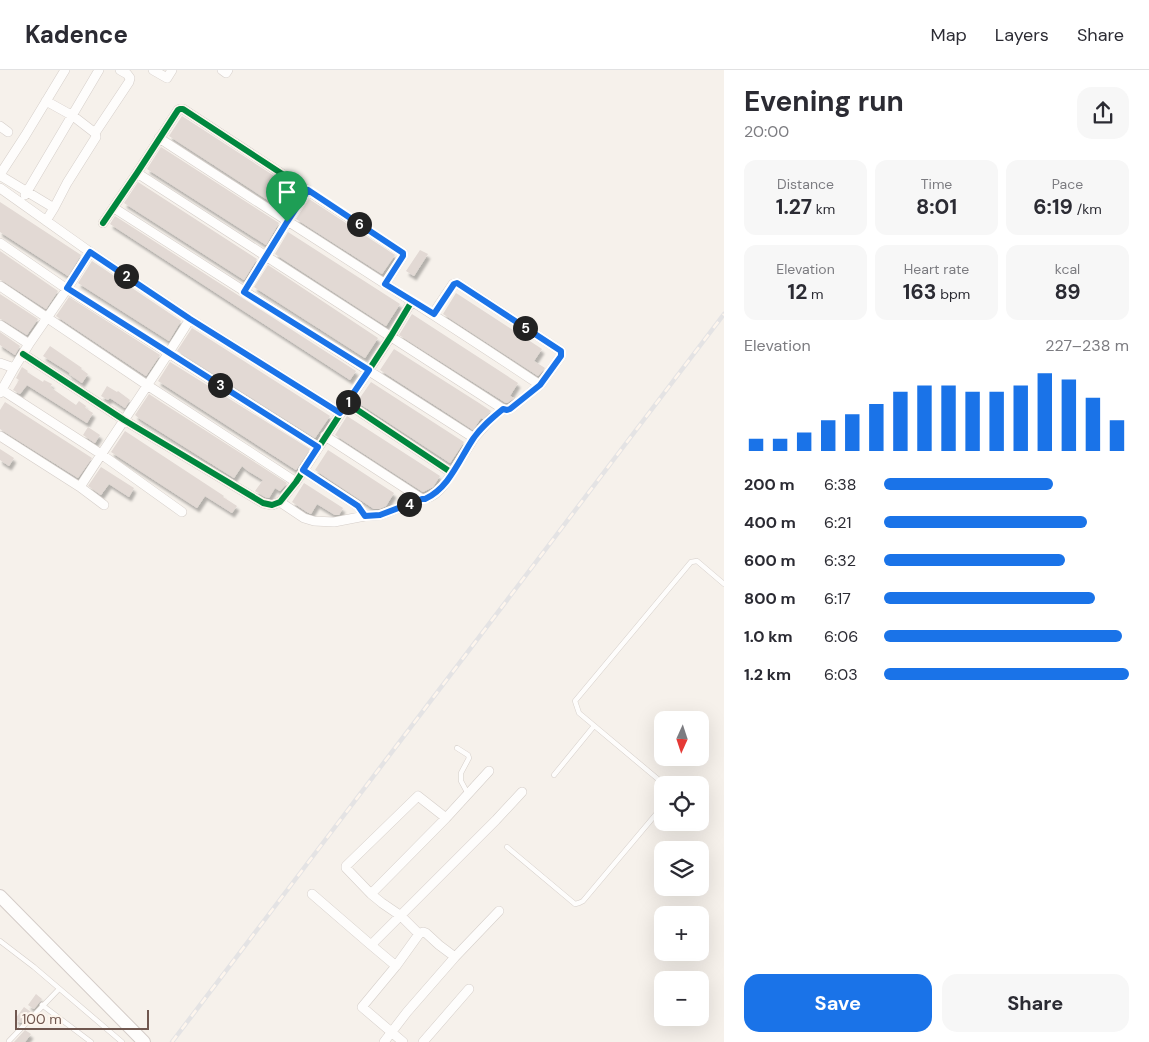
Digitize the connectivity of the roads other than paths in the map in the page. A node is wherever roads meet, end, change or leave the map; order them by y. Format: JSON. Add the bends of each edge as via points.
{"nodes":[{"id":1,"x":65,"y":70,"type":"edge"},
{"id":2,"x":100,"y":70,"type":"edge"},
{"id":3,"x":120,"y":70,"type":"edge"},
{"id":4,"x":153,"y":70,"type":"edge"},
{"id":5,"x":172,"y":70,"type":"edge"},
{"id":6,"x":222,"y":70,"type":"edge"},
{"id":7,"x":228,"y":70,"type":"edge"},
{"id":8,"x":46,"y":101,"type":"junction"},
{"id":9,"x":73,"y":116,"type":"junction"},
{"id":10,"x":0,"y":126,"type":"edge"},
{"id":11,"x":8,"y":132,"type":"dead end"},
{"id":12,"x":96,"y":133,"type":"junction"},
{"id":13,"x":159,"y":138,"type":"junction"},
{"id":14,"x":137,"y":173,"type":"junction"},
{"id":15,"x":0,"y":188,"type":"edge"},
{"id":16,"x":308,"y":190,"type":"junction"},
{"id":17,"x":27,"y":191,"type":"junction"},
{"id":18,"x":21,"y":202,"type":"junction"},
{"id":19,"x":54,"y":208,"type":"junction"},
{"id":20,"x":114,"y":208,"type":"junction"},
{"id":21,"x":46,"y":221,"type":"junction"},
{"id":22,"x":287,"y":222,"type":"junction"},
{"id":23,"x":103,"y":223,"type":"dead end"},
{"id":24,"x":0,"y":243,"type":"edge"},
{"id":25,"x":90,"y":252,"type":"junction"},
{"id":26,"x":266,"y":257,"type":"junction"},
{"id":27,"x":385,"y":284,"type":"junction"},
{"id":28,"x":0,"y":286,"type":"edge"},
{"id":29,"x":67,"y":288,"type":"junction"},
{"id":30,"x":244,"y":292,"type":"junction"},
{"id":31,"x":412,"y":301,"type":"junction"},
{"id":32,"x":434,"y":314,"type":"junction"},
{"id":33,"x":47,"y":317,"type":"junction"},
{"id":34,"x":190,"y":319,"type":"junction"},
{"id":35,"x":0,"y":325,"type":"edge"},
{"id":36,"x":391,"y":336,"type":"junction"},
{"id":37,"x":29,"y":344,"type":"junction"},
{"id":38,"x":170,"y":352,"type":"junction"},
{"id":39,"x":23,"y":354,"type":"junction"},
{"id":40,"x":0,"y":363,"type":"edge"},
{"id":41,"x":14,"y":368,"type":"junction"},
{"id":42,"x":369,"y":370,"type":"junction"},
{"id":43,"x":147,"y":385,"type":"junction"},
{"id":44,"x":540,"y":385,"type":"junction"},
{"id":45,"x":1,"y":392,"type":"edge"},
{"id":46,"x":347,"y":403,"type":"junction"},
{"id":47,"x":503,"y":409,"type":"junction"},
{"id":48,"x":340,"y":413,"type":"junction"},
{"id":49,"x":124,"y":420,"type":"junction"},
{"id":50,"x":0,"y":436,"type":"edge"},
{"id":51,"x":325,"y":436,"type":"junction"},
{"id":52,"x":474,"y":438,"type":"junction"},
{"id":53,"x":318,"y":447,"type":"junction"},
{"id":54,"x":101,"y":454,"type":"junction"},
{"id":55,"x":303,"y":470,"type":"junction"},
{"id":56,"x":452,"y":473,"type":"junction"},
{"id":57,"x":296,"y":482,"type":"junction"},
{"id":58,"x":80,"y":487,"type":"junction"},
{"id":59,"x":422,"y":499,"type":"junction"},
{"id":60,"x":280,"y":502,"type":"junction"},
{"id":61,"x":104,"y":505,"type":"dead end"},
{"id":62,"x":182,"y":512,"type":"dead end"},
{"id":63,"x":365,"y":516,"type":"junction"},
{"id":64,"x":724,"y":584,"type":"edge"},
{"id":65,"x":594,"y":726,"type":"junction"},
{"id":66,"x":457,"y":748,"type":"dead end"},
{"id":67,"x":489,"y":771,"type":"dead end"},
{"id":68,"x":554,"y":775,"type":"dead end"},
{"id":69,"x":654,"y":776,"type":"edge"},
{"id":70,"x":522,"y":792,"type":"dead end"},
{"id":71,"x":468,"y":795,"type":"junction"},
{"id":72,"x":654,"y":817,"type":"edge"},
{"id":73,"x":446,"y":818,"type":"junction"},
{"id":74,"x":507,"y":847,"type":"dead end"},
{"id":75,"x":312,"y":894,"type":"dead end"},
{"id":76,"x":371,"y":894,"type":"junction"},
{"id":77,"x":0,"y":896,"type":"edge"},
{"id":78,"x":499,"y":911,"type":"dead end"},
{"id":79,"x":401,"y":916,"type":"junction"},
{"id":80,"x":419,"y":934,"type":"junction"},
{"id":81,"x":0,"y":941,"type":"edge"},
{"id":82,"x":371,"y":945,"type":"junction"},
{"id":83,"x":454,"y":957,"type":"junction"},
{"id":84,"x":396,"y":966,"type":"junction"},
{"id":85,"x":59,"y":989,"type":"junction"},
{"id":86,"x":469,"y":989,"type":"dead end"},
{"id":87,"x":42,"y":1005,"type":"junction"},
{"id":88,"x":392,"y":1032,"type":"junction"},
{"id":89,"x":9,"y":1041,"type":"edge"},
{"id":90,"x":91,"y":1042,"type":"edge"},
{"id":91,"x":122,"y":1042,"type":"edge"},
{"id":92,"x":143,"y":1042,"type":"edge"},
{"id":93,"x":384,"y":1042,"type":"edge"},
{"id":94,"x":403,"y":1042,"type":"edge"},
{"id":95,"x":423,"y":1042,"type":"edge"}],
"edges":[{"from":1,"to":8,"type":"street"},
{"from":2,"to":9,"type":"street"},
{"from":3,"to":12,"type":"street","via":[[127,74],[129,82]]},
{"from":4,"to":5,"type":"street","via":[[167,78]]},
{"from":6,"to":7,"type":"street","via":[[226,73]]},
{"from":8,"to":9,"type":"street"},
{"from":8,"to":17,"type":"street","via":[[1,173]]},
{"from":9,"to":12,"type":"street"},
{"from":9,"to":17,"type":"street"},
{"from":10,"to":11,"type":"street"},
{"from":12,"to":19,"type":"street"},
{"from":13,"to":14,"type":"street"},
{"from":13,"to":16,"type":"street","via":[[178,110],[183,109]]},
{"from":13,"to":22,"type":"street"},
{"from":14,"to":20,"type":"street"},
{"from":14,"to":26,"type":"street"},
{"from":15,"to":18,"type":"street"},
{"from":16,"to":22,"type":"street"},
{"from":16,"to":27,"type":"street","via":[[403,253]]},
{"from":17,"to":18,"type":"street"},
{"from":17,"to":19,"type":"street"},
{"from":18,"to":21,"type":"street"},
{"from":19,"to":21,"type":"street"},
{"from":20,"to":23,"type":"street"},
{"from":20,"to":30,"type":"street"},
{"from":21,"to":25,"type":"street"},
{"from":22,"to":26,"type":"street"},
{"from":22,"to":27,"type":"street"},
{"from":24,"to":29,"type":"street"},
{"from":25,"to":29,"type":"street"},
{"from":25,"to":34,"type":"street"},
{"from":26,"to":30,"type":"street"},
{"from":26,"to":36,"type":"street"},
{"from":27,"to":31,"type":"street"},
{"from":28,"to":33,"type":"street"},
{"from":29,"to":33,"type":"street"},
{"from":29,"to":38,"type":"street"},
{"from":30,"to":42,"type":"street"},
{"from":31,"to":32,"type":"street"},
{"from":31,"to":36,"type":"street"},
{"from":32,"to":44,"type":"street"},
{"from":32,"to":44,"type":"street","via":[[457,283],[561,351],[561,356]]},
{"from":33,"to":37,"type":"street"},
{"from":33,"to":43,"type":"street"},
{"from":34,"to":38,"type":"street"},
{"from":34,"to":48,"type":"street"},
{"from":35,"to":37,"type":"street"},
{"from":36,"to":42,"type":"street"},
{"from":36,"to":47,"type":"street"},
{"from":37,"to":39,"type":"street"},
{"from":38,"to":43,"type":"street"},
{"from":38,"to":53,"type":"street"},
{"from":39,"to":41,"type":"street"},
{"from":39,"to":49,"type":"street"},
{"from":40,"to":41,"type":"street"},
{"from":41,"to":45,"type":"street"},
{"from":42,"to":46,"type":"street"},
{"from":42,"to":52,"type":"street"},
{"from":43,"to":49,"type":"street"},
{"from":43,"to":57,"type":"street"},
{"from":44,"to":47,"type":"street","via":[[510,409]]},
{"from":45,"to":54,"type":"street"},
{"from":46,"to":48,"type":"street"},
{"from":46,"to":56,"type":"street"},
{"from":47,"to":52,"type":"street"},
{"from":48,"to":51,"type":"street"},
{"from":49,"to":54,"type":"street"},
{"from":49,"to":60,"type":"street","via":[[263,503],[272,505]]},
{"from":50,"to":58,"type":"street"},
{"from":51,"to":53,"type":"street"},
{"from":51,"to":59,"type":"street"},
{"from":52,"to":56,"type":"street"},
{"from":53,"to":55,"type":"street"},
{"from":54,"to":58,"type":"street"},
{"from":54,"to":62,"type":"street"},
{"from":55,"to":57,"type":"street"},
{"from":55,"to":63,"type":"street","via":[[358,506]]},
{"from":56,"to":59,"type":"street","via":[[442,487]]},
{"from":57,"to":60,"type":"street"},
{"from":58,"to":61,"type":"street"},
{"from":59,"to":63,"type":"street","via":[[380,515]]},
{"from":60,"to":63,"type":"street","via":[[314,521],[334,522]]},
{"from":64,"to":65,"type":"lane","via":[[697,561],[691,562],[575,701],[579,713]]},
{"from":65,"to":68,"type":"lane"},
{"from":65,"to":69,"type":"lane"},
{"from":66,"to":71,"type":"lane","via":[[469,758],[461,773]]},
{"from":67,"to":71,"type":"street"},
{"from":70,"to":79,"type":"street"},
{"from":71,"to":73,"type":"street"},
{"from":72,"to":74,"type":"lane","via":[[579,904]]},
{"from":73,"to":76,"type":"street"},
{"from":73,"to":76,"type":"street","via":[[418,796],[346,866],[346,870]]},
{"from":75,"to":82,"type":"street"},
{"from":76,"to":79,"type":"street"},
{"from":77,"to":92,"type":"street"},
{"from":78,"to":83,"type":"street"},
{"from":79,"to":80,"type":"street"},
{"from":79,"to":82,"type":"street"},
{"from":80,"to":83,"type":"street","via":[[426,933]]},
{"from":80,"to":84,"type":"street"},
{"from":81,"to":85,"type":"lane"},
{"from":82,"to":84,"type":"street"},
{"from":83,"to":88,"type":"street"},
{"from":84,"to":88,"type":"street","via":[[362,1007]]},
{"from":85,"to":87,"type":"lane"},
{"from":85,"to":91,"type":"lane"},
{"from":86,"to":95,"type":"street"},
{"from":87,"to":89,"type":"lane"},
{"from":87,"to":90,"type":"lane"},
{"from":88,"to":93,"type":"street"},
{"from":88,"to":94,"type":"street"}]}
